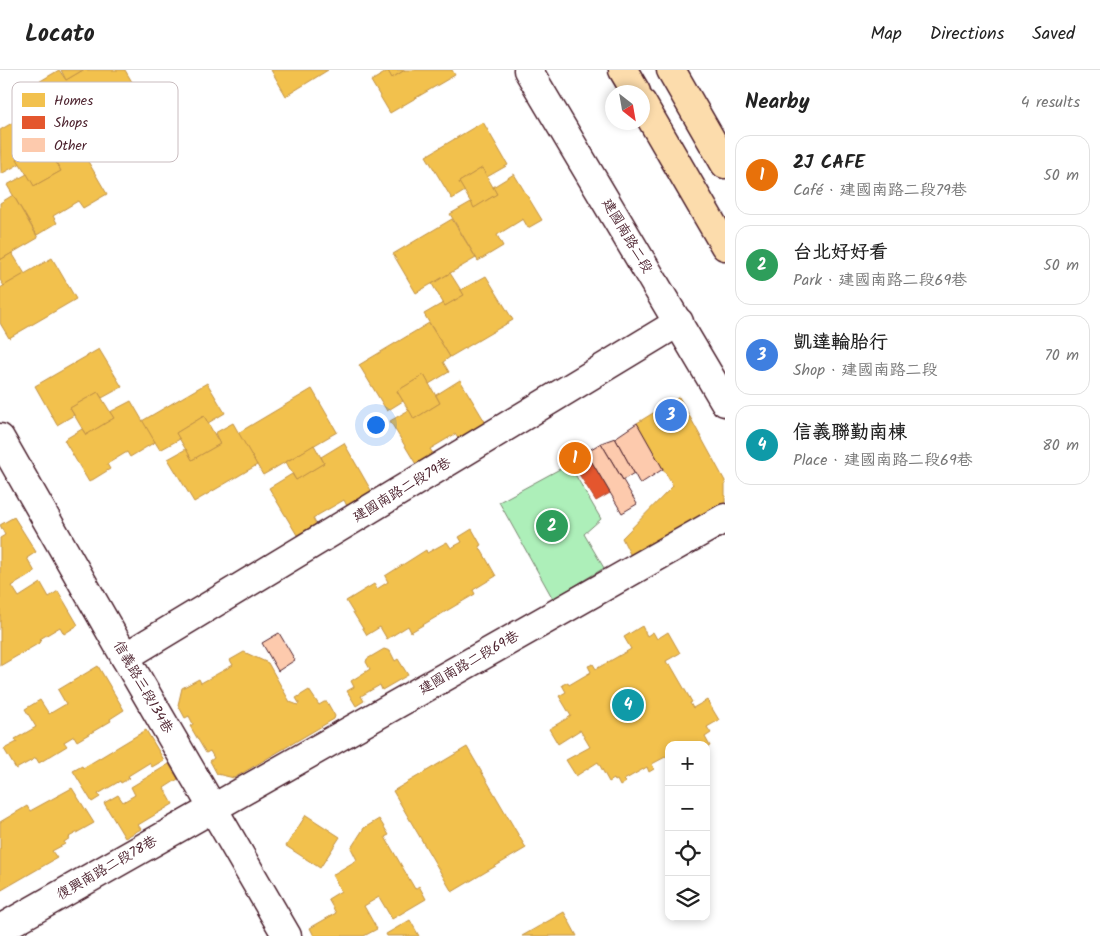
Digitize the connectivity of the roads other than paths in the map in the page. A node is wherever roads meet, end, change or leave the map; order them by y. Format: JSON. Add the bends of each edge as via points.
{"nodes":[{"id":1,"x":528,"y":70,"type":"edge"},
{"id":2,"x":623,"y":70,"type":"edge"},
{"id":3,"x":671,"y":70,"type":"edge"},
{"id":4,"x":632,"y":85,"type":"edge"},
{"id":5,"x":650,"y":117,"type":"edge"},
{"id":6,"x":725,"y":164,"type":"edge"},
{"id":7,"x":725,"y":246,"type":"edge"},
{"id":8,"x":679,"y":322,"type":"junction"},
{"id":9,"x":725,"y":402,"type":"edge"},
{"id":10,"x":0,"y":438,"type":"edge"},
{"id":11,"x":725,"y":518,"type":"edge"},
{"id":12,"x":124,"y":658,"type":"junction"},
{"id":13,"x":214,"y":808,"type":"junction"},
{"id":14,"x":0,"y":929,"type":"edge"},
{"id":15,"x":287,"y":936,"type":"edge"}],
"edges":[{"from":1,"to":8,"type":"street","name":"建國南路二段"},
{"from":2,"to":4,"type":"highway"},
{"from":3,"to":6,"type":"highway"},
{"from":5,"to":7,"type":"highway"},
{"from":8,"to":9,"type":"street","name":"建國南路二段"},
{"from":8,"to":12,"type":"street","name":"建國南路二段79巷"},
{"from":10,"to":12,"type":"street","name":"信義路三段134巷"},
{"from":11,"to":13,"type":"street","name":"建國南路二段69巷"},
{"from":12,"to":13,"type":"street","name":"信義路三段134巷"},
{"from":13,"to":14,"type":"street","name":"復興南路二段78巷"},
{"from":13,"to":15,"type":"street","name":"信義路三段134巷"}]}
